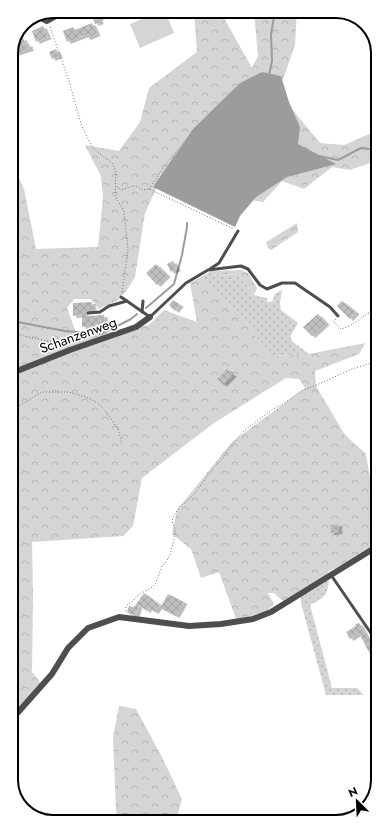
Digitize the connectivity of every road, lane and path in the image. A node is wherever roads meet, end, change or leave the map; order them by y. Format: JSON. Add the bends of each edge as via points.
{"nodes":[{"id":1,"x":52,"y":18,"type":"edge"},
{"id":2,"x":44,"y":19,"type":"edge"},
{"id":3,"x":47,"y":21,"type":"junction"},
{"id":4,"x":179,"y":148,"type":"dead end"},
{"id":5,"x":116,"y":186,"type":"junction"},
{"id":6,"x":149,"y":189,"type":"junction"},
{"id":7,"x":238,"y":231,"type":"joint"},
{"id":8,"x":208,"y":270,"type":"junction"},
{"id":9,"x":122,"y":297,"type":"joint"},
{"id":10,"x":127,"y":301,"type":"junction"},
{"id":11,"x":143,"y":301,"type":"dead end"},
{"id":12,"x":142,"y":312,"type":"junction"},
{"id":13,"x":371,"y":312,"type":"edge"},
{"id":14,"x":88,"y":313,"type":"dead end"},
{"id":15,"x":338,"y":316,"type":"joint"},
{"id":16,"x":150,"y":317,"type":"junction"},
{"id":17,"x":18,"y":334,"type":"edge"},
{"id":18,"x":77,"y":348,"type":"junction"},
{"id":19,"x":371,"y":363,"type":"edge"},
{"id":20,"x":18,"y":371,"type":"edge"},
{"id":21,"x":18,"y":406,"type":"edge"},
{"id":22,"x":122,"y":444,"type":"dead end"},
{"id":23,"x":371,"y":550,"type":"edge"},
{"id":24,"x":331,"y":575,"type":"junction"},
{"id":25,"x":125,"y":617,"type":"junction"},
{"id":26,"x":371,"y":632,"type":"edge"},
{"id":27,"x":18,"y":712,"type":"edge"}],
"edges":[{"from":1,"to":3,"type":"street"},
{"from":2,"to":3,"type":"street"},
{"from":3,"to":5,"type":"path","via":[[69,81],[82,127],[93,148],[113,164]]},
{"from":4,"to":6,"type":"path"},
{"from":5,"to":6,"type":"path","via":[[121,190],[132,186],[142,190]]},
{"from":5,"to":9,"type":"path","via":[[115,196],[124,211],[128,250]]},
{"from":6,"to":7,"type":"path"},
{"from":7,"to":8,"type":"lane","via":[[219,262]]},
{"from":8,"to":15,"type":"lane","via":[[241,266],[248,269],[260,285],[267,289],[282,283],[295,283],[330,307]]},
{"from":8,"to":16,"type":"lane","via":[[186,283]]},
{"from":9,"to":10,"type":"lane"},
{"from":10,"to":12,"type":"lane"},
{"from":10,"to":14,"type":"lane","via":[[109,306],[100,312]]},
{"from":11,"to":12,"type":"lane"},
{"from":12,"to":16,"type":"lane"},
{"from":13,"to":15,"type":"path","via":[[341,329],[334,322]]},
{"from":16,"to":18,"type":"street","name":"Schanzenweg","via":[[136,327]]},
{"from":17,"to":18,"type":"path"},
{"from":18,"to":20,"type":"street","name":"Schanzenweg"},
{"from":19,"to":25,"type":"path","via":[[300,391],[244,431],[195,493],[180,506],[172,521],[175,529],[170,555],[154,585],[128,604]]},
{"from":21,"to":22,"type":"path","via":[[42,392],[69,392],[86,397],[98,403],[106,412],[118,429]]},
{"from":23,"to":24,"type":"street"},
{"from":24,"to":25,"type":"street","via":[[271,612],[253,619],[189,626]]},
{"from":24,"to":26,"type":"lane"},
{"from":25,"to":27,"type":"street","via":[[119,616],[88,628],[68,648],[52,674]]}]}
